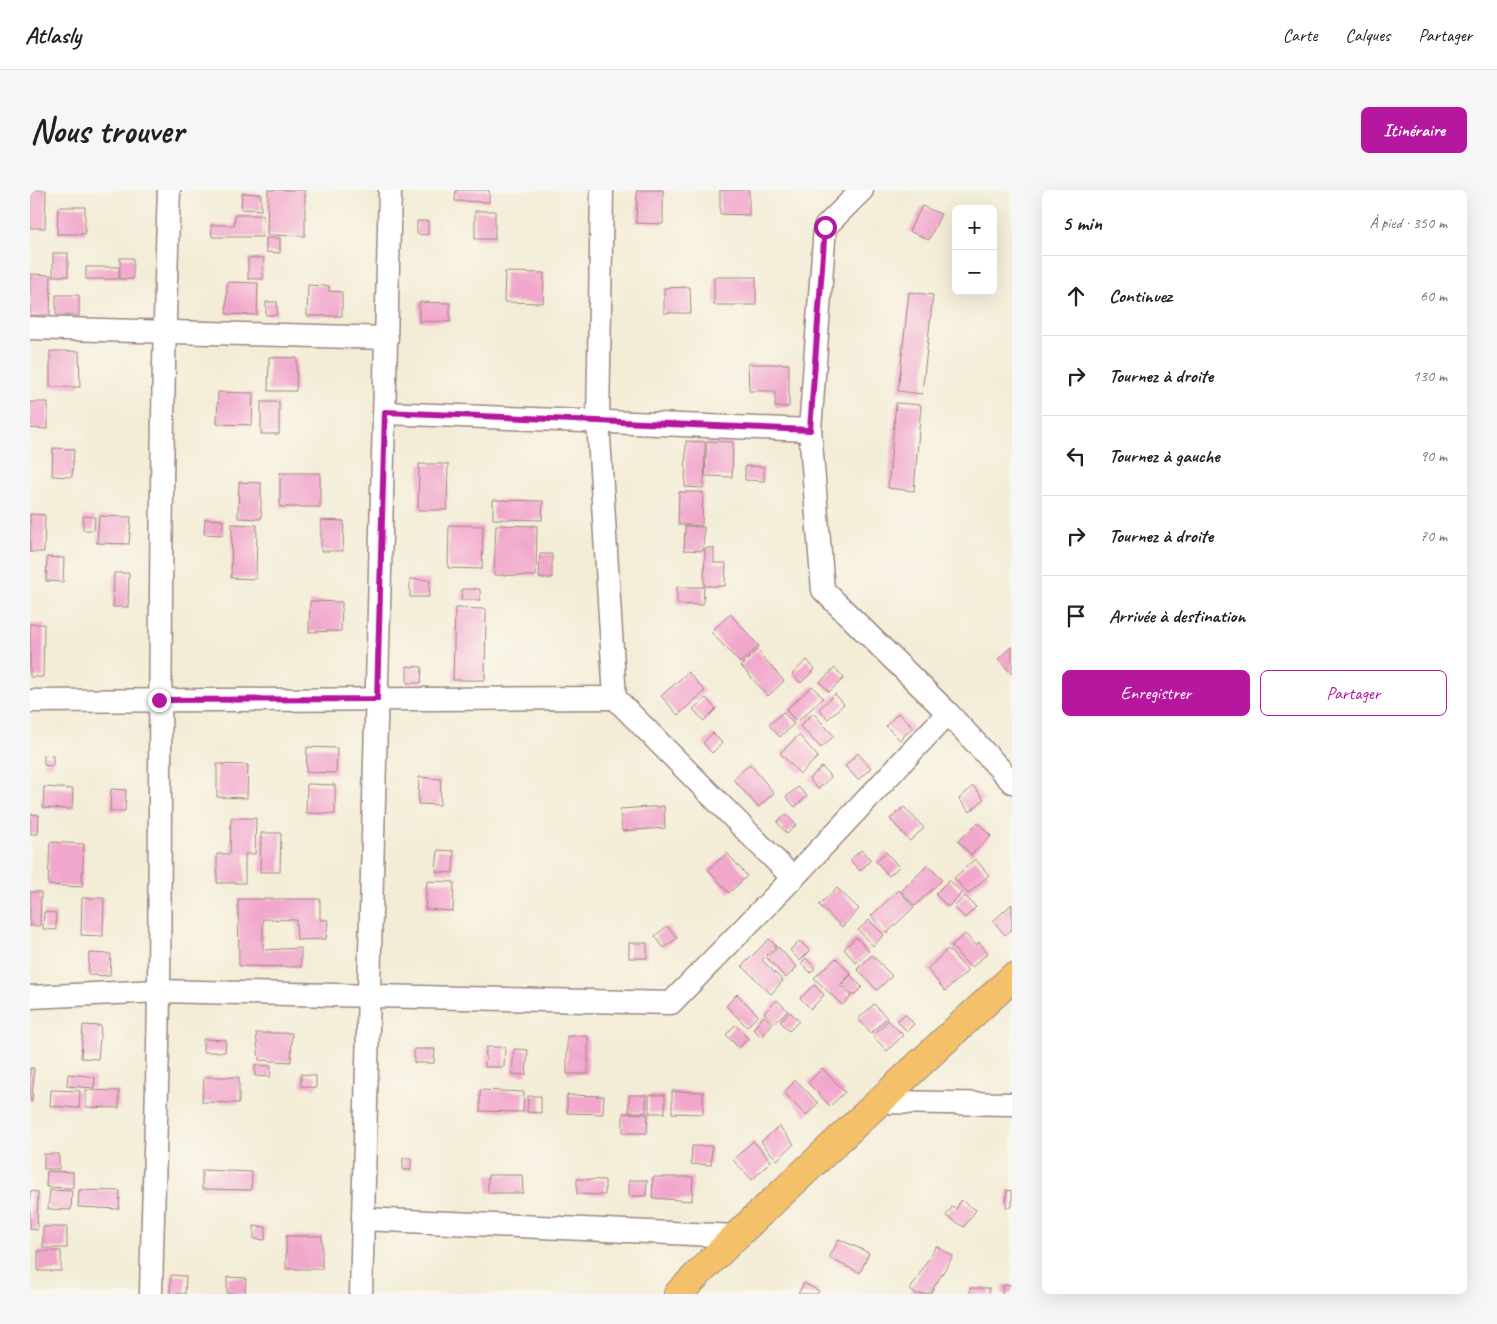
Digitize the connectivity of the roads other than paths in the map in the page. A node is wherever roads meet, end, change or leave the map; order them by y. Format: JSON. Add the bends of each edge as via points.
{"nodes":[{"id":1,"x":169,"y":190,"type":"edge"},
{"id":2,"x":390,"y":190,"type":"edge"},
{"id":3,"x":602,"y":190,"type":"edge"},
{"id":4,"x":862,"y":190,"type":"edge"},
{"id":5,"x":30,"y":328,"type":"edge"},
{"id":6,"x":164,"y":332,"type":"junction"},
{"id":7,"x":387,"y":338,"type":"junction"},
{"id":8,"x":385,"y":412,"type":"junction"},
{"id":9,"x":598,"y":421,"type":"junction"},
{"id":10,"x":810,"y":430,"type":"junction"},
{"id":11,"x":615,"y":698,"type":"junction"},
{"id":12,"x":377,"y":699,"type":"junction"},
{"id":13,"x":159,"y":700,"type":"junction"},
{"id":14,"x":30,"y":701,"type":"edge"},
{"id":15,"x":948,"y":713,"type":"junction"},
{"id":16,"x":1012,"y":782,"type":"edge"},
{"id":17,"x":793,"y":878,"type":"junction"},
{"id":18,"x":1012,"y":978,"type":"edge"},
{"id":19,"x":158,"y":991,"type":"junction"},
{"id":20,"x":30,"y":996,"type":"edge"},
{"id":21,"x":369,"y":996,"type":"junction"},
{"id":22,"x":880,"y":1102,"type":"junction"},
{"id":23,"x":1012,"y":1104,"type":"edge"},
{"id":24,"x":363,"y":1219,"type":"junction"},
{"id":25,"x":736,"y":1236,"type":"junction"},
{"id":26,"x":151,"y":1294,"type":"edge"},
{"id":27,"x":361,"y":1294,"type":"edge"},
{"id":28,"x":678,"y":1294,"type":"edge"}],
"edges":[{"from":1,"to":6,"type":"street"},
{"from":2,"to":7,"type":"street"},
{"from":3,"to":9,"type":"street"},
{"from":4,"to":10,"type":"street","via":[[825,227]]},
{"from":5,"to":6,"type":"street"},
{"from":6,"to":7,"type":"street"},
{"from":6,"to":13,"type":"street"},
{"from":7,"to":8,"type":"street"},
{"from":8,"to":9,"type":"street"},
{"from":8,"to":12,"type":"street"},
{"from":9,"to":10,"type":"street"},
{"from":9,"to":11,"type":"street"},
{"from":10,"to":15,"type":"street","via":[[824,590]]},
{"from":11,"to":12,"type":"street"},
{"from":11,"to":17,"type":"street"},
{"from":12,"to":13,"type":"street"},
{"from":12,"to":21,"type":"street"},
{"from":13,"to":14,"type":"street"},
{"from":13,"to":19,"type":"street"},
{"from":15,"to":16,"type":"street"},
{"from":15,"to":17,"type":"street"},
{"from":17,"to":21,"type":"street","via":[[670,1003]]},
{"from":18,"to":22,"type":"main road"},
{"from":19,"to":20,"type":"street"},
{"from":19,"to":21,"type":"street"},
{"from":19,"to":26,"type":"street"},
{"from":21,"to":24,"type":"street"},
{"from":22,"to":23,"type":"street"},
{"from":22,"to":25,"type":"main road"},
{"from":24,"to":25,"type":"street"},
{"from":24,"to":27,"type":"street"},
{"from":25,"to":28,"type":"main road"}]}
